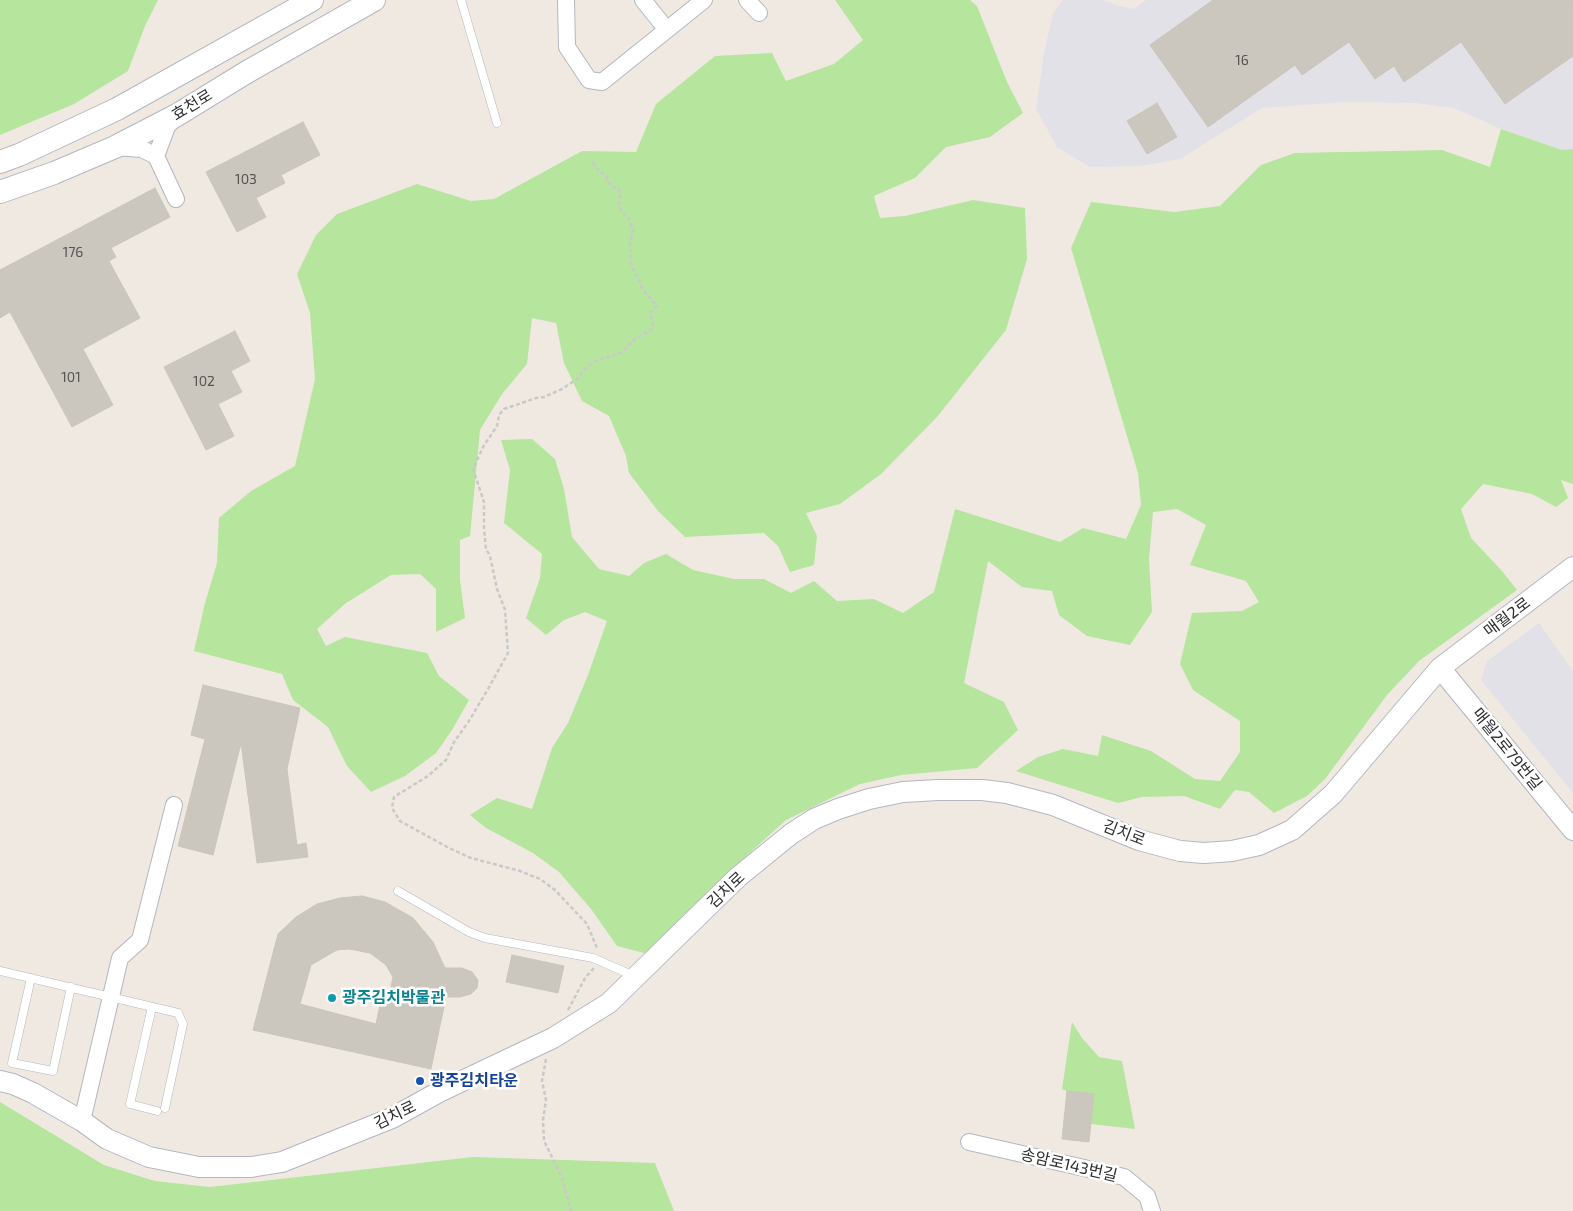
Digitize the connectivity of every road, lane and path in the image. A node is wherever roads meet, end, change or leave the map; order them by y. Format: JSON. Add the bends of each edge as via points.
{"nodes":[{"id":1,"x":312,"y":0,"type":"edge"},
{"id":2,"x":374,"y":0,"type":"edge"},
{"id":3,"x":461,"y":0,"type":"edge"},
{"id":4,"x":566,"y":0,"type":"edge"},
{"id":5,"x":643,"y":0,"type":"edge"},
{"id":6,"x":704,"y":0,"type":"edge"},
{"id":7,"x":747,"y":0,"type":"edge"},
{"id":8,"x":759,"y":13,"type":"dead end"},
{"id":9,"x":667,"y":30,"type":"junction"},
{"id":10,"x":177,"y":115,"type":"junction"},
{"id":11,"x":497,"y":123,"type":"dead end"},
{"id":12,"x":115,"y":146,"type":"junction"},
{"id":13,"x":156,"y":156,"type":"junction"},
{"id":14,"x":0,"y":162,"type":"edge"},
{"id":15,"x":593,"y":162,"type":"dead end"},
{"id":16,"x":0,"y":192,"type":"edge"},
{"id":17,"x":176,"y":199,"type":"dead end"},
{"id":18,"x":1573,"y":566,"type":"edge"},
{"id":19,"x":1440,"y":668,"type":"junction"},
{"id":20,"x":174,"y":805,"type":"dead end"},
{"id":21,"x":1573,"y":830,"type":"edge"},
{"id":22,"x":398,"y":891,"type":"dead end"},
{"id":23,"x":600,"y":960,"type":"junction"},
{"id":24,"x":0,"y":971,"type":"edge"},
{"id":25,"x":636,"y":976,"type":"junction"},
{"id":26,"x":31,"y":978,"type":"junction"},
{"id":27,"x":71,"y":987,"type":"junction"},
{"id":28,"x":111,"y":996,"type":"junction"},
{"id":29,"x":152,"y":1006,"type":"junction"},
{"id":30,"x":557,"y":1035,"type":"junction"},
{"id":31,"x":0,"y":1081,"type":"edge"},
{"id":32,"x":165,"y":1108,"type":"dead end"},
{"id":33,"x":156,"y":1111,"type":"dead end"},
{"id":34,"x":82,"y":1121,"type":"junction"},
{"id":35,"x":969,"y":1142,"type":"dead end"},
{"id":36,"x":571,"y":1211,"type":"edge"},
{"id":37,"x":1152,"y":1211,"type":"edge"}],
"edges":[{"from":1,"to":14,"type":"main road","name":"효천로","via":[[117,109]]},
{"from":2,"to":10,"type":"main road","name":"효천로"},
{"from":3,"to":11,"type":"lane"},
{"from":4,"to":9,"type":"street","via":[[567,47],[589,80],[602,82]]},
{"from":5,"to":9,"type":"street"},
{"from":6,"to":9,"type":"street"},
{"from":7,"to":8,"type":"street"},
{"from":10,"to":12,"type":"main road","name":"효천로"},
{"from":10,"to":13,"type":"street","via":[[166,127]]},
{"from":12,"to":13,"type":"street","via":[[142,149]]},
{"from":12,"to":16,"type":"main road","name":"효천로"},
{"from":13,"to":17,"type":"street"},
{"from":15,"to":23,"type":"path","via":[[612,187],[620,192],[619,206],[633,230],[631,263],[643,290],[657,306],[650,313],[652,329],[635,339],[621,354],[588,366],[577,380],[562,389],[504,409],[499,415],[497,426],[473,469],[484,502],[486,549],[505,610],[508,653],[446,760],[428,776],[394,797],[392,808],[400,821],[449,848],[540,879],[587,924]]},
{"from":18,"to":19,"type":"street","name":"매월2로"},
{"from":19,"to":21,"type":"street","name":"매월2로79번길"},
{"from":19,"to":25,"type":"street","name":"김치로","via":[[1333,794],[1292,830],[1259,845],[1232,851],[1180,851],[1139,840],[1053,805],[982,790],[903,792],[869,799],[814,819],[791,834],[738,877]]},
{"from":20,"to":28,"type":"street","via":[[140,940],[120,958]]},
{"from":22,"to":23,"type":"lane","via":[[485,938]]},
{"from":23,"to":25,"type":"lane"},
{"from":23,"to":30,"type":"path","via":[[585,978]]},
{"from":24,"to":26,"type":"lane"},
{"from":25,"to":30,"type":"street","name":"김치로","via":[[609,1003]]},
{"from":26,"to":27,"type":"lane"},
{"from":26,"to":27,"type":"lane","via":[[12,1063],[53,1071]]},
{"from":27,"to":28,"type":"lane"},
{"from":28,"to":29,"type":"lane"},
{"from":28,"to":34,"type":"street"},
{"from":29,"to":32,"type":"lane","via":[[178,1013],[183,1024]]},
{"from":29,"to":33,"type":"lane","via":[[130,1104]]},
{"from":30,"to":34,"type":"street","name":"김치로","via":[[392,1118],[282,1162],[251,1167],[199,1167],[176,1163],[149,1157],[107,1139]]},
{"from":30,"to":36,"type":"path","via":[[542,1081],[546,1100],[542,1120],[544,1141],[562,1177]]},
{"from":31,"to":34,"type":"street","name":"김치로","via":[[33,1093]]},
{"from":35,"to":37,"type":"street","name":"송암로143번길","via":[[1124,1177],[1147,1196]]}]}
